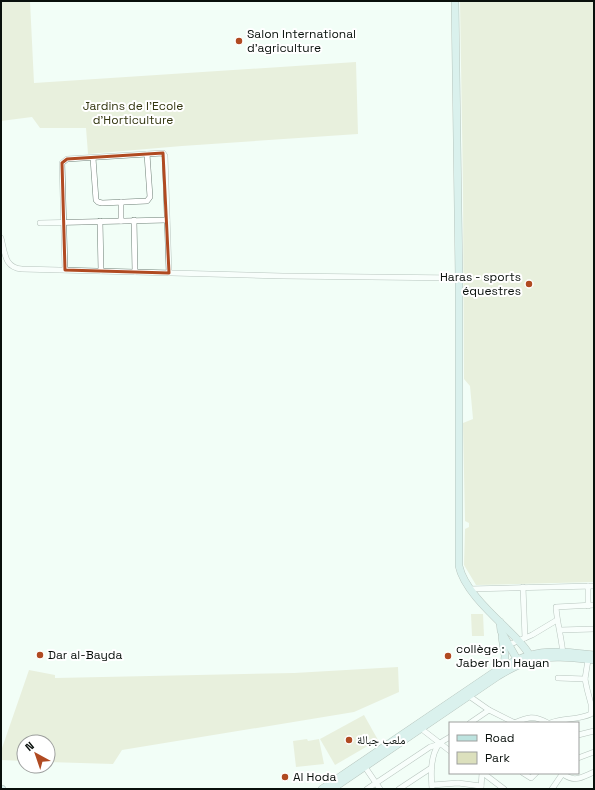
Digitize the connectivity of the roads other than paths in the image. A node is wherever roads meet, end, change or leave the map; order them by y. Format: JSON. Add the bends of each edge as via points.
{"nodes":[{"id":1,"x":455,"y":1,"type":"edge"},
{"id":2,"x":147,"y":154,"type":"junction"},
{"id":3,"x":93,"y":158,"type":"junction"},
{"id":4,"x":121,"y":202,"type":"junction"},
{"id":5,"x":134,"y":220,"type":"junction"},
{"id":6,"x":167,"y":220,"type":"junction"},
{"id":7,"x":100,"y":221,"type":"junction"},
{"id":8,"x":121,"y":221,"type":"junction"},
{"id":9,"x":63,"y":222,"type":"junction"},
{"id":10,"x":40,"y":223,"type":"dead end"},
{"id":11,"x":1,"y":238,"type":"edge"},
{"id":12,"x":65,"y":270,"type":"junction"},
{"id":13,"x":101,"y":271,"type":"junction"},
{"id":14,"x":135,"y":272,"type":"junction"},
{"id":15,"x":168,"y":273,"type":"junction"},
{"id":16,"x":459,"y":278,"type":"junction"},
{"id":17,"x":591,"y":586,"type":"edge"},
{"id":18,"x":523,"y":587,"type":"junction"},
{"id":19,"x":470,"y":589,"type":"junction"},
{"id":20,"x":591,"y":606,"type":"edge"},
{"id":21,"x":557,"y":620,"type":"junction"},
{"id":22,"x":500,"y":622,"type":"junction"},
{"id":23,"x":594,"y":629,"type":"edge"},
{"id":24,"x":560,"y":630,"type":"junction"},
{"id":25,"x":521,"y":639,"type":"junction"},
{"id":26,"x":506,"y":646,"type":"junction"},
{"id":27,"x":563,"y":655,"type":"junction"},
{"id":28,"x":594,"y":655,"type":"edge"},
{"id":29,"x":531,"y":657,"type":"junction"},
{"id":30,"x":591,"y":660,"type":"edge"},
{"id":31,"x":518,"y":662,"type":"junction"},
{"id":32,"x":504,"y":666,"type":"junction"},
{"id":33,"x":558,"y":678,"type":"dead end"},
{"id":34,"x":586,"y":679,"type":"junction"},
{"id":35,"x":469,"y":696,"type":"junction"},
{"id":36,"x":490,"y":710,"type":"junction"},
{"id":37,"x":593,"y":715,"type":"edge"},
{"id":38,"x":479,"y":720,"type":"edge"},
{"id":39,"x":512,"y":722,"type":"edge"},
{"id":40,"x":517,"y":722,"type":"edge"},
{"id":41,"x":547,"y":722,"type":"edge"},
{"id":42,"x":552,"y":722,"type":"edge"},
{"id":43,"x":418,"y":727,"type":"junction"},
{"id":44,"x":594,"y":732,"type":"edge"},
{"id":45,"x":579,"y":736,"type":"edge"},
{"id":46,"x":449,"y":737,"type":"edge"},
{"id":47,"x":440,"y":744,"type":"junction"},
{"id":48,"x":449,"y":750,"type":"edge"},
{"id":49,"x":594,"y":752,"type":"edge"},
{"id":50,"x":579,"y":758,"type":"edge"},
{"id":51,"x":365,"y":766,"type":"junction"},
{"id":52,"x":431,"y":768,"type":"junction"},
{"id":53,"x":594,"y":772,"type":"edge"},
{"id":54,"x":483,"y":774,"type":"edge"},
{"id":55,"x":484,"y":774,"type":"edge"},
{"id":56,"x":525,"y":774,"type":"edge"},
{"id":57,"x":535,"y":774,"type":"edge"},
{"id":58,"x":562,"y":774,"type":"edge"},
{"id":59,"x":564,"y":774,"type":"edge"},
{"id":60,"x":376,"y":783,"type":"junction"},
{"id":61,"x":432,"y":787,"type":"edge"},
{"id":62,"x":481,"y":788,"type":"edge"},
{"id":63,"x":503,"y":788,"type":"edge"},
{"id":64,"x":322,"y":789,"type":"edge"},
{"id":65,"x":332,"y":789,"type":"edge"},
{"id":66,"x":367,"y":789,"type":"edge"},
{"id":67,"x":380,"y":789,"type":"edge"},
{"id":68,"x":399,"y":789,"type":"edge"},
{"id":69,"x":552,"y":789,"type":"edge"}],
"edges":[{"from":1,"to":16,"type":"main road"},
{"from":2,"to":3,"type":"street"},
{"from":2,"to":4,"type":"street","via":[[150,197],[147,201]]},
{"from":2,"to":6,"type":"street","via":[[163,153],[165,156]]},
{"from":3,"to":4,"type":"street","via":[[96,200],[102,203]]},
{"from":3,"to":9,"type":"street","via":[[67,159],[62,163]]},
{"from":4,"to":8,"type":"street"},
{"from":5,"to":6,"type":"street"},
{"from":5,"to":8,"type":"street"},
{"from":5,"to":14,"type":"street"},
{"from":6,"to":15,"type":"street"},
{"from":7,"to":8,"type":"street"},
{"from":7,"to":9,"type":"street"},
{"from":7,"to":13,"type":"street"},
{"from":9,"to":10,"type":"street"},
{"from":9,"to":12,"type":"street"},
{"from":11,"to":12,"type":"street","via":[[7,260],[15,268]]},
{"from":12,"to":13,"type":"street"},
{"from":13,"to":14,"type":"street"},
{"from":14,"to":15,"type":"street"},
{"from":15,"to":16,"type":"street"},
{"from":16,"to":19,"type":"main road","via":[[459,566]]},
{"from":17,"to":18,"type":"street"},
{"from":17,"to":20,"type":"street"},
{"from":18,"to":19,"type":"street"},
{"from":18,"to":25,"type":"street"},
{"from":19,"to":22,"type":"main road"},
{"from":20,"to":21,"type":"street","via":[[556,607]]},
{"from":21,"to":24,"type":"street"},
{"from":21,"to":25,"type":"street"},
{"from":22,"to":25,"type":"main road"},
{"from":22,"to":26,"type":"main road"},
{"from":23,"to":24,"type":"street"},
{"from":24,"to":27,"type":"street"},
{"from":25,"to":26,"type":"street"},
{"from":25,"to":29,"type":"main road"},
{"from":26,"to":31,"type":"main road"},
{"from":26,"to":32,"type":"main road"},
{"from":27,"to":28,"type":"main road"},
{"from":27,"to":29,"type":"main road"},
{"from":27,"to":30,"type":"main road"},
{"from":29,"to":31,"type":"main road"},
{"from":30,"to":34,"type":"street"},
{"from":31,"to":32,"type":"main road"},
{"from":31,"to":35,"type":"main road"},
{"from":32,"to":43,"type":"main road"},
{"from":33,"to":34,"type":"street"},
{"from":34,"to":37,"type":"street"},
{"from":35,"to":36,"type":"street"},
{"from":35,"to":43,"type":"main road"},
{"from":36,"to":38,"type":"street"},
{"from":36,"to":39,"type":"street"},
{"from":37,"to":42,"type":"street"},
{"from":40,"to":41,"type":"street","via":[[533,717]]},
{"from":43,"to":47,"type":"street"},
{"from":43,"to":51,"type":"main road"},
{"from":43,"to":64,"type":"main road"},
{"from":44,"to":45,"type":"street"},
{"from":46,"to":47,"type":"street"},
{"from":47,"to":48,"type":"street"},
{"from":47,"to":52,"type":"street"},
{"from":47,"to":60,"type":"street","via":[[430,747]]},
{"from":49,"to":50,"type":"street"},
{"from":51,"to":60,"type":"street"},
{"from":51,"to":65,"type":"main road"},
{"from":52,"to":61,"type":"street"},
{"from":52,"to":68,"type":"street"},
{"from":53,"to":59,"type":"street","via":[[576,779]]},
{"from":54,"to":62,"type":"street"},
{"from":55,"to":63,"type":"street"},
{"from":56,"to":57,"type":"street","via":[[531,778]]},
{"from":58,"to":69,"type":"street"},
{"from":60,"to":66,"type":"street"},
{"from":60,"to":67,"type":"street"},
{"from":61,"to":62,"type":"street","via":[[458,784]]}]}
